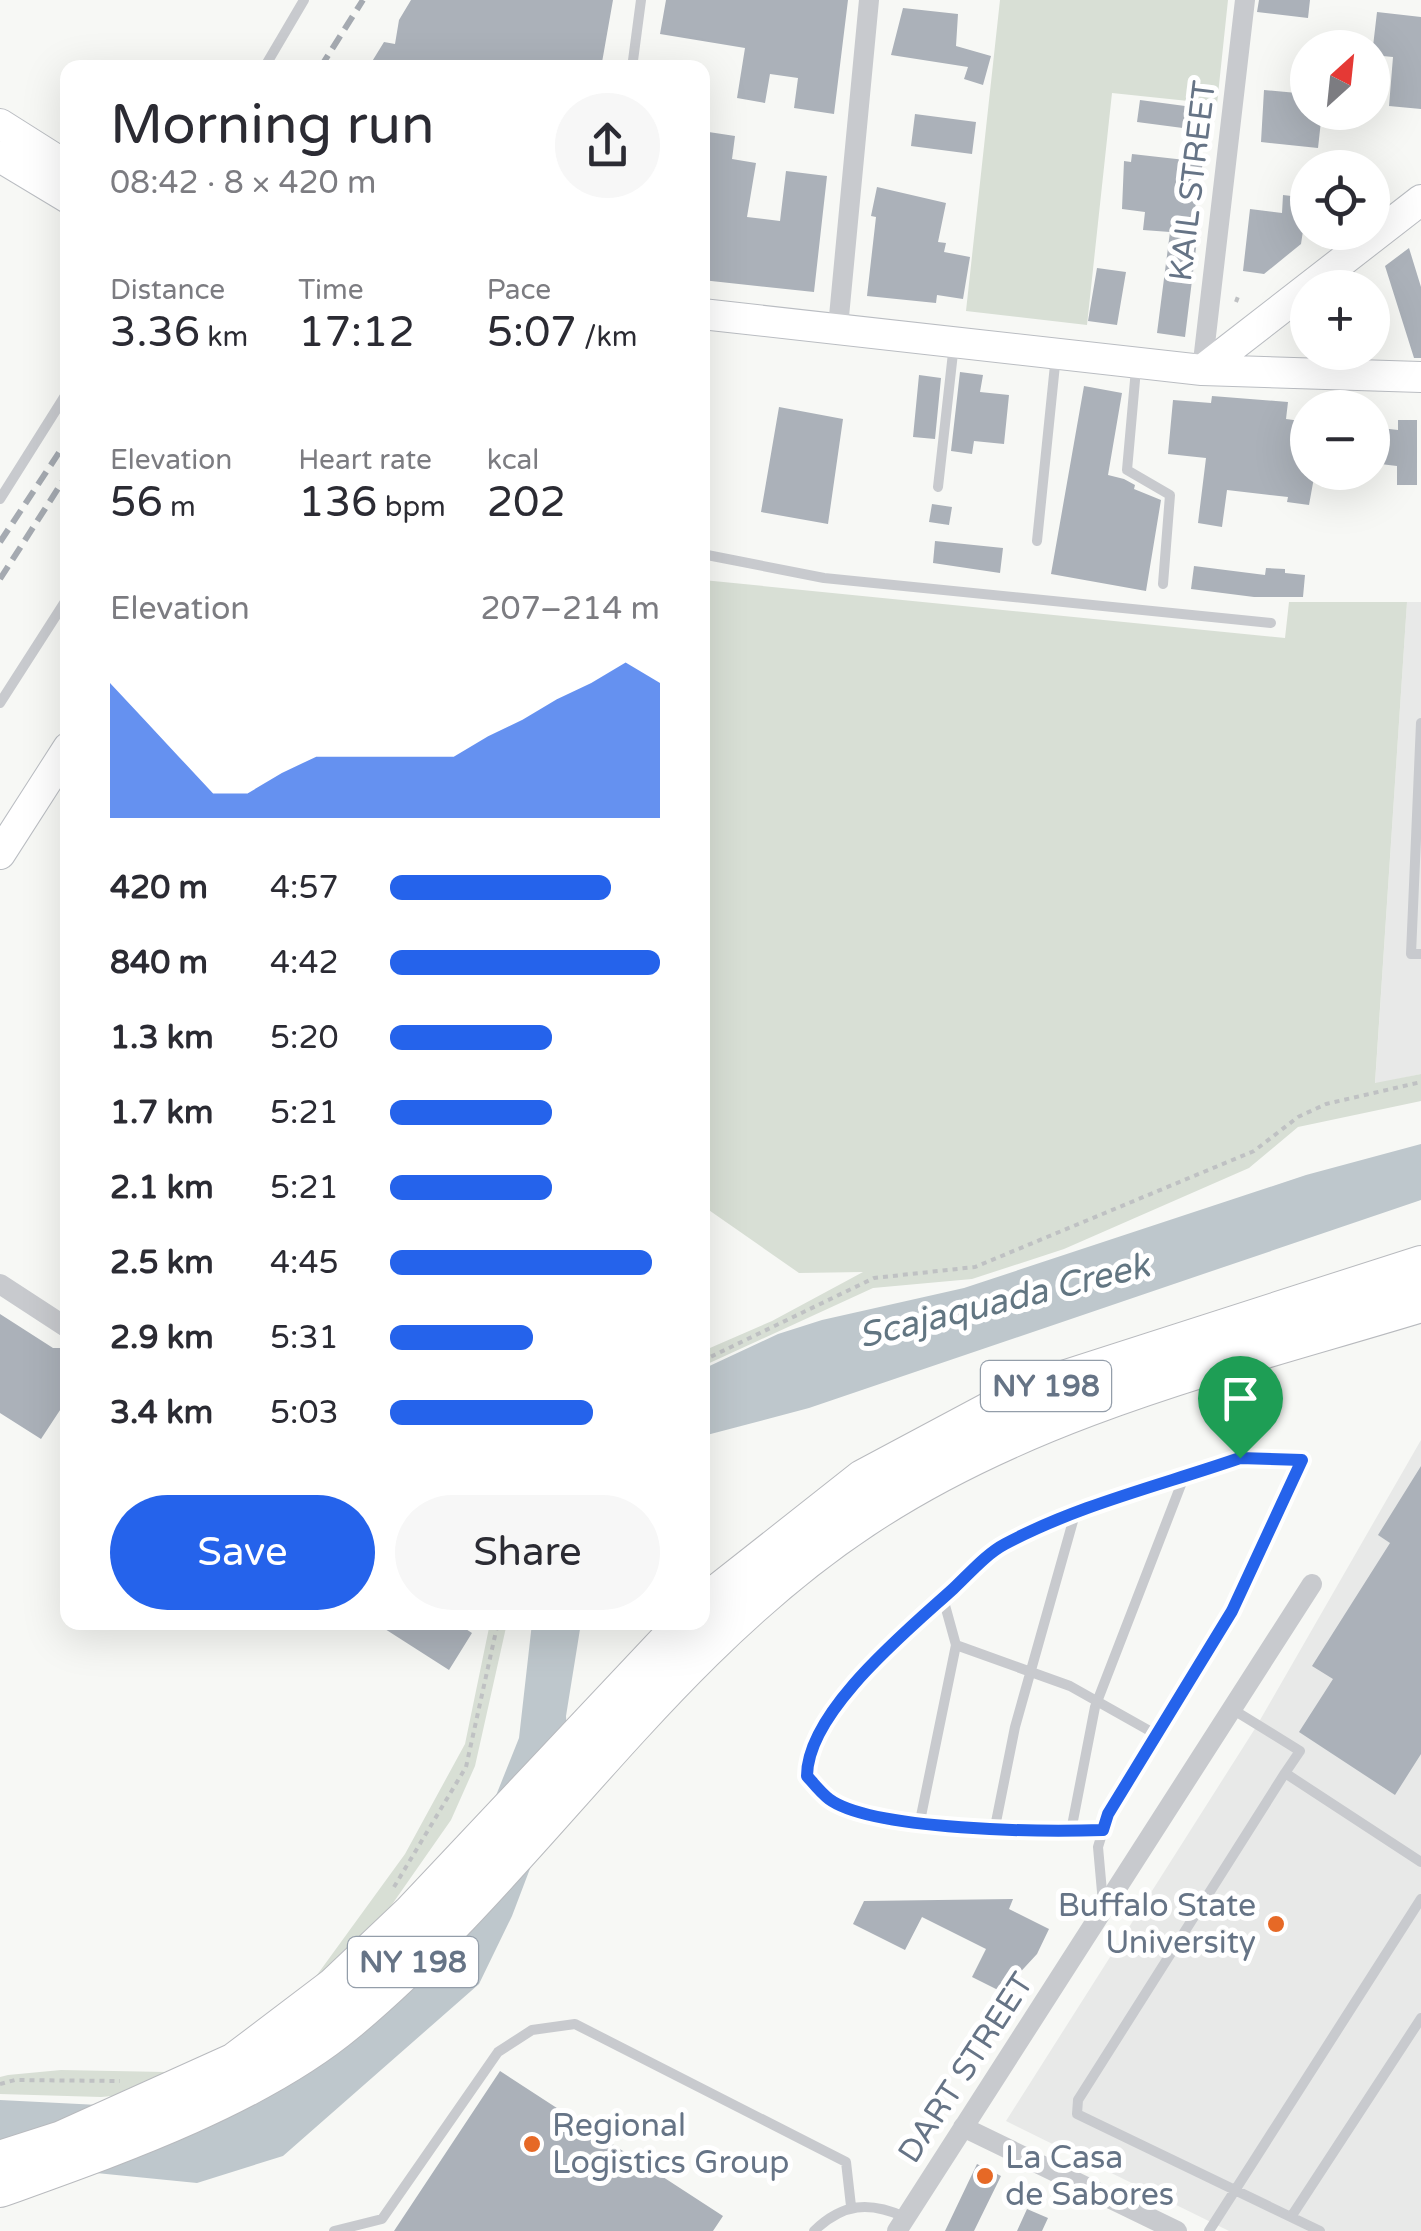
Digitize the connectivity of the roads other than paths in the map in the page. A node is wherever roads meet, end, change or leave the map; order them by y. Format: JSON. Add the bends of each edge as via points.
{"nodes":[{"id":1,"x":304,"y":0,"type":"edge"},
{"id":2,"x":641,"y":0,"type":"edge"},
{"id":3,"x":869,"y":0,"type":"edge"},
{"id":4,"x":1245,"y":0,"type":"edge"},
{"id":5,"x":269,"y":60,"type":"edge"},
{"id":6,"x":633,"y":60,"type":"edge"},
{"id":7,"x":0,"y":124,"type":"edge"},
{"id":8,"x":0,"y":157,"type":"edge"},
{"id":9,"x":60,"y":161,"type":"edge"},
{"id":10,"x":60,"y":193,"type":"edge"},
{"id":11,"x":1421,"y":200,"type":"edge"},
{"id":12,"x":1330,"y":270,"type":"edge"},
{"id":13,"x":1290,"y":301,"type":"edge"},
{"id":14,"x":710,"y":315,"type":"edge"},
{"id":15,"x":838,"y":326,"type":"junction"},
{"id":16,"x":954,"y":343,"type":"junction"},
{"id":17,"x":1056,"y":354,"type":"junction"},
{"id":18,"x":1136,"y":362,"type":"junction"},
{"id":19,"x":1202,"y":370,"type":"junction"},
{"id":20,"x":1421,"y":377,"type":"edge"},
{"id":21,"x":60,"y":404,"type":"edge"},
{"id":22,"x":938,"y":488,"type":"dead end"},
{"id":23,"x":0,"y":499,"type":"edge"},
{"id":24,"x":1037,"y":540,"type":"dead end"},
{"id":25,"x":710,"y":556,"type":"edge"},
{"id":26,"x":1163,"y":584,"type":"dead end"},
{"id":27,"x":60,"y":609,"type":"edge"},
{"id":28,"x":1271,"y":623,"type":"dead end"},
{"id":29,"x":0,"y":703,"type":"edge"},
{"id":30,"x":1421,"y":724,"type":"edge"},
{"id":31,"x":60,"y":760,"type":"edge"},
{"id":32,"x":0,"y":854,"type":"edge"},
{"id":33,"x":1421,"y":954,"type":"edge"},
{"id":34,"x":1421,"y":1266,"type":"edge"},
{"id":35,"x":0,"y":1284,"type":"edge"},
{"id":36,"x":1421,"y":1303,"type":"edge"},
{"id":37,"x":60,"y":1323,"type":"edge"},
{"id":38,"x":1184,"y":1477,"type":"junction"},
{"id":39,"x":1075,"y":1514,"type":"junction"},
{"id":40,"x":1312,"y":1584,"type":"dead end"},
{"id":41,"x":943,"y":1598,"type":"junction"},
{"id":42,"x":718,"y":1605,"type":"edge"},
{"id":43,"x":678,"y":1630,"type":"edge"},
{"id":44,"x":701,"y":1630,"type":"edge"},
{"id":45,"x":956,"y":1645,"type":"junction"},
{"id":46,"x":1030,"y":1672,"type":"junction"},
{"id":47,"x":1097,"y":1701,"type":"junction"},
{"id":48,"x":1232,"y":1709,"type":"junction"},
{"id":49,"x":1156,"y":1735,"type":"junction"},
{"id":50,"x":1285,"y":1773,"type":"junction"},
{"id":51,"x":920,"y":1821,"type":"junction"},
{"id":52,"x":994,"y":1827,"type":"junction"},
{"id":53,"x":1103,"y":1830,"type":"junction"},
{"id":54,"x":1070,"y":1831,"type":"junction"},
{"id":55,"x":1421,"y":1862,"type":"edge"},
{"id":56,"x":1421,"y":1900,"type":"edge"},
{"id":57,"x":1104,"y":1908,"type":"junction"},
{"id":58,"x":1421,"y":2018,"type":"edge"},
{"id":59,"x":963,"y":2128,"type":"junction"},
{"id":60,"x":0,"y":2160,"type":"edge"},
{"id":61,"x":0,"y":2188,"type":"edge"},
{"id":62,"x":1235,"y":2190,"type":"junction"},
{"id":63,"x":851,"y":2206,"type":"junction"},
{"id":64,"x":1291,"y":2217,"type":"junction"},
{"id":65,"x":902,"y":2224,"type":"edge"},
{"id":66,"x":334,"y":2231,"type":"edge"},
{"id":67,"x":814,"y":2231,"type":"edge"},
{"id":68,"x":1177,"y":2231,"type":"edge"},
{"id":69,"x":1209,"y":2231,"type":"edge"},
{"id":70,"x":1320,"y":2231,"type":"edge"}],
"edges":[{"from":1,"to":5,"type":"lane"},
{"from":2,"to":6,"type":"lane"},
{"from":3,"to":15,"type":"street"},
{"from":4,"to":19,"type":"street","name":"KAIL STREET"},
{"from":7,"to":9,"type":"main road"},
{"from":8,"to":10,"type":"main road"},
{"from":11,"to":12,"type":"main road"},
{"from":13,"to":19,"type":"main road"},
{"from":14,"to":15,"type":"main road"},
{"from":15,"to":16,"type":"main road"},
{"from":16,"to":17,"type":"main road"},
{"from":16,"to":22,"type":"lane"},
{"from":17,"to":18,"type":"main road"},
{"from":17,"to":24,"type":"lane"},
{"from":18,"to":19,"type":"main road"},
{"from":18,"to":26,"type":"lane","via":[[1127,470],[1170,495]]},
{"from":19,"to":20,"type":"main road"},
{"from":21,"to":23,"type":"lane"},
{"from":25,"to":28,"type":"lane","via":[[824,578]]},
{"from":27,"to":29,"type":"lane"},
{"from":30,"to":33,"type":"lane","via":[[1411,954]]},
{"from":31,"to":32,"type":"main road"},
{"from":34,"to":42,"type":"highway","number":"NY 198","via":[[1026,1392],[863,1479]]},
{"from":35,"to":37,"type":"street"},
{"from":36,"to":42,"type":"highway","number":"NY 198","via":[[1133,1390],[1009,1436]]},
{"from":38,"to":39,"type":"lane"},
{"from":38,"to":47,"type":"lane"},
{"from":38,"to":49,"type":"lane","via":[[1240,1458],[1302,1460],[1232,1611]]},
{"from":39,"to":41,"type":"lane","via":[[1000,1546]]},
{"from":39,"to":46,"type":"lane"},
{"from":40,"to":48,"type":"street","name":"DART STREET"},
{"from":41,"to":45,"type":"lane"},
{"from":41,"to":51,"type":"lane","via":[[894,1641],[827,1721],[807,1764],[807,1776],[830,1801]]},
{"from":43,"to":60,"type":"highway","number":"NY 198","via":[[412,1914],[334,1987],[234,2062],[62,2140]]},
{"from":44,"to":61,"type":"highway","number":"NY 198","via":[[651,1701],[429,1948],[344,2025],[234,2094]]},
{"from":45,"to":46,"type":"lane"},
{"from":45,"to":51,"type":"lane"},
{"from":46,"to":47,"type":"lane"},
{"from":46,"to":52,"type":"lane"},
{"from":47,"to":49,"type":"lane"},
{"from":47,"to":54,"type":"lane"},
{"from":48,"to":50,"type":"lane","via":[[1300,1751]]},
{"from":48,"to":57,"type":"street","name":"DART STREET"},
{"from":49,"to":53,"type":"lane"},
{"from":50,"to":55,"type":"lane"},
{"from":50,"to":62,"type":"lane","via":[[1078,2100],[1077,2114]]},
{"from":51,"to":52,"type":"lane"},
{"from":52,"to":54,"type":"lane"},
{"from":53,"to":54,"type":"lane"},
{"from":53,"to":57,"type":"lane","via":[[1098,1847]]},
{"from":56,"to":62,"type":"lane"},
{"from":57,"to":59,"type":"street","name":"DART STREET"},
{"from":58,"to":64,"type":"lane"},
{"from":59,"to":65,"type":"street","name":"DART STREET"},
{"from":59,"to":68,"type":"street"},
{"from":62,"to":64,"type":"lane"},
{"from":62,"to":69,"type":"lane"},
{"from":63,"to":65,"type":"lane","via":[[878,2205]]},
{"from":63,"to":66,"type":"lane","via":[[846,2162],[576,2024],[532,2030],[498,2052],[382,2219]]},
{"from":63,"to":67,"type":"lane"},
{"from":64,"to":70,"type":"lane"}]}
